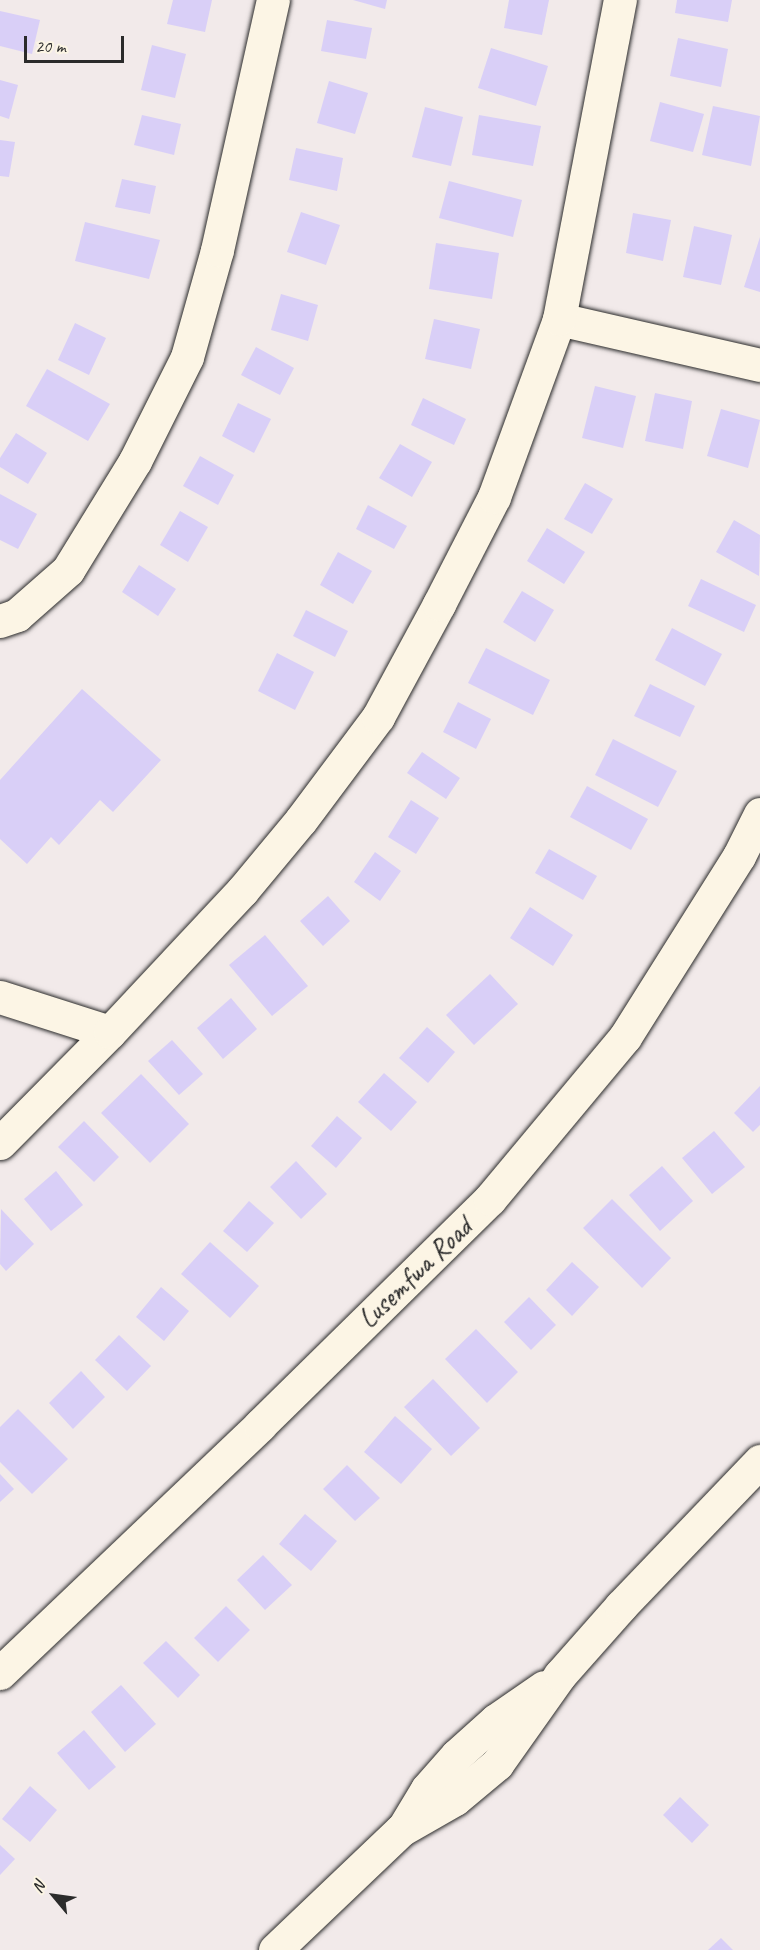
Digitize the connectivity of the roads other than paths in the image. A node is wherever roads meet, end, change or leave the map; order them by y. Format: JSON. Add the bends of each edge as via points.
{"nodes":[{"id":1,"x":273,"y":0,"type":"edge"},
{"id":2,"x":620,"y":0,"type":"edge"},
{"id":3,"x":559,"y":319,"type":"junction"},
{"id":4,"x":760,"y":365,"type":"edge"},
{"id":5,"x":0,"y":621,"type":"edge"},
{"id":6,"x":760,"y":814,"type":"edge"},
{"id":7,"x":0,"y":997,"type":"edge"},
{"id":8,"x":110,"y":1032,"type":"junction"},
{"id":9,"x":0,"y":1143,"type":"edge"},
{"id":10,"x":760,"y":1461,"type":"edge"},
{"id":11,"x":0,"y":1673,"type":"edge"},
{"id":12,"x":275,"y":1950,"type":"edge"}],
"edges":[{"from":1,"to":5,"type":"street","via":[[217,250],[187,357],[135,461],[68,570],[16,615]]},
{"from":2,"to":3,"type":"street"},
{"from":3,"to":4,"type":"street"},
{"from":3,"to":8,"type":"street","via":[[494,497],[378,717],[242,891]]},
{"from":6,"to":11,"type":"street","name":"Lusemfwa Road","via":[[739,856],[625,1037],[490,1199]]},
{"from":7,"to":8,"type":"street"},
{"from":8,"to":9,"type":"street"},
{"from":10,"to":12,"type":"street","via":[[560,1675],[497,1764],[456,1799],[401,1830]]}]}
